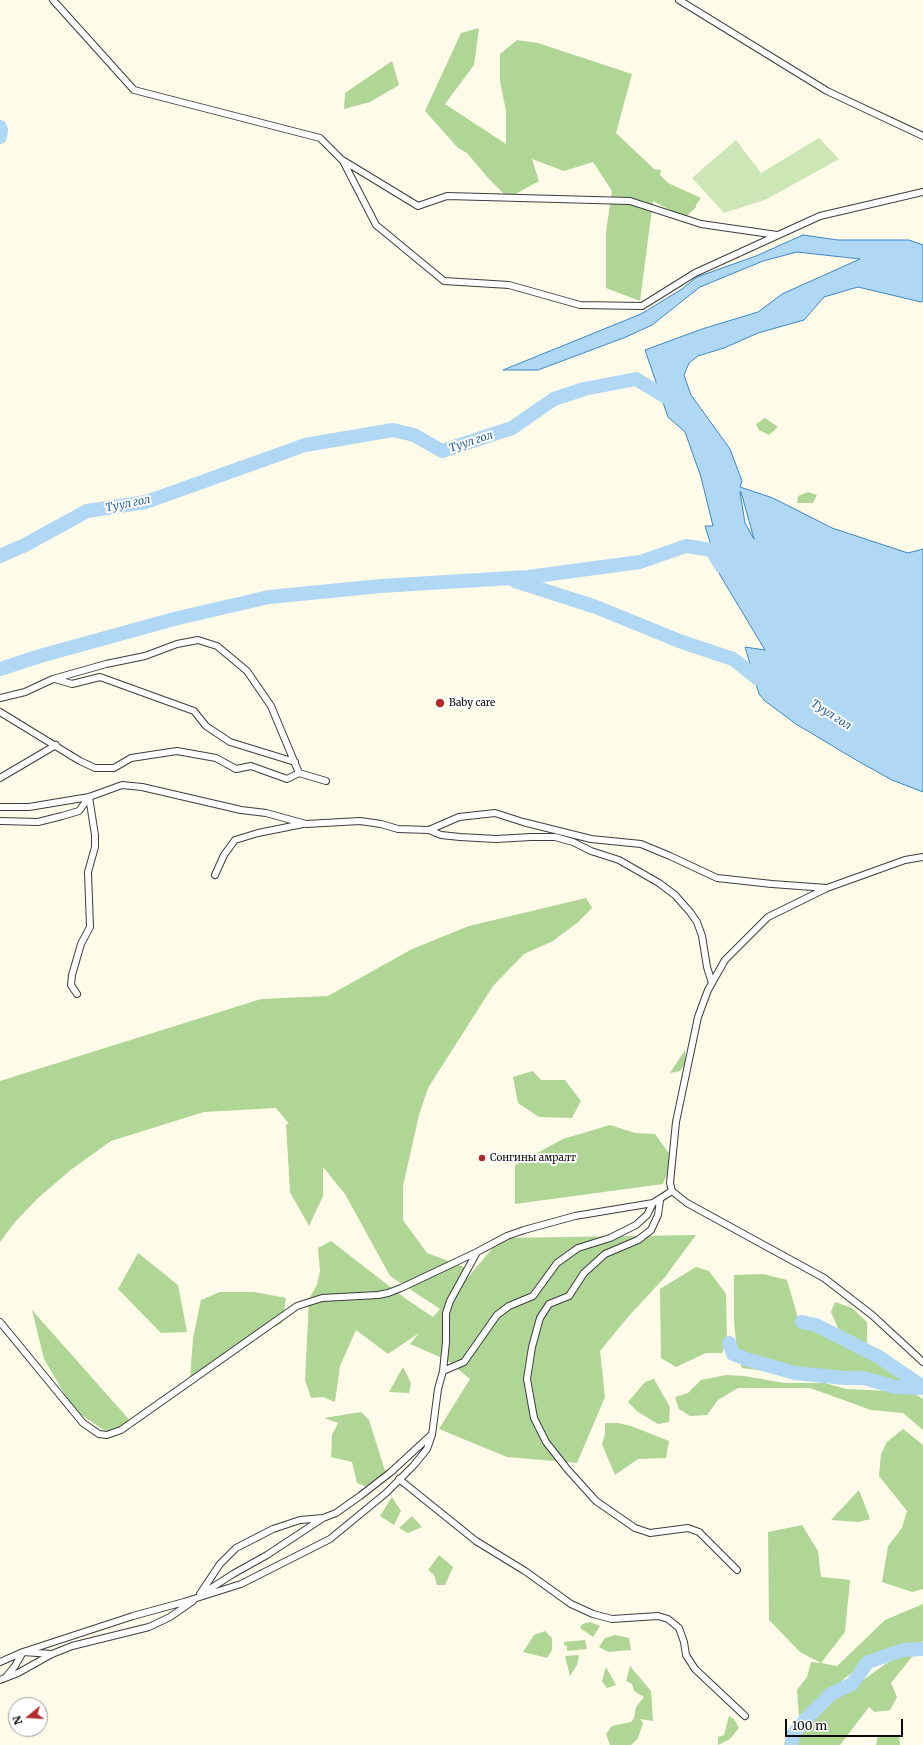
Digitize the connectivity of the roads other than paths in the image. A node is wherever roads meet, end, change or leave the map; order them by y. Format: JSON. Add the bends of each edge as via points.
{"nodes":[{"id":1,"x":53,"y":0,"type":"edge"},
{"id":2,"x":679,"y":0,"type":"edge"},
{"id":3,"x":923,"y":136,"type":"edge"},
{"id":4,"x":343,"y":160,"type":"junction"},
{"id":5,"x":923,"y":192,"type":"edge"},
{"id":6,"x":777,"y":236,"type":"junction"},
{"id":7,"x":53,"y":679,"type":"junction"},
{"id":8,"x":0,"y":698,"type":"edge"},
{"id":9,"x":0,"y":712,"type":"edge"},
{"id":10,"x":56,"y":746,"type":"junction"},
{"id":11,"x":295,"y":762,"type":"junction"},
{"id":12,"x":299,"y":773,"type":"junction"},
{"id":13,"x":0,"y":778,"type":"edge"},
{"id":14,"x":326,"y":781,"type":"dead end"},
{"id":15,"x":89,"y":797,"type":"junction"},
{"id":16,"x":0,"y":807,"type":"edge"},
{"id":17,"x":0,"y":820,"type":"edge"},
{"id":18,"x":306,"y":824,"type":"junction"},
{"id":19,"x":428,"y":830,"type":"junction"},
{"id":20,"x":923,"y":856,"type":"edge"},
{"id":21,"x":215,"y":875,"type":"dead end"},
{"id":22,"x":827,"y":888,"type":"junction"},
{"id":23,"x":712,"y":982,"type":"junction"},
{"id":24,"x":77,"y":994,"type":"dead end"},
{"id":25,"x":672,"y":1191,"type":"junction"},
{"id":26,"x":660,"y":1200,"type":"junction"},
{"id":27,"x":653,"y":1203,"type":"junction"},
{"id":28,"x":477,"y":1252,"type":"junction"},
{"id":29,"x":0,"y":1322,"type":"edge"},
{"id":30,"x":923,"y":1362,"type":"edge"},
{"id":31,"x":443,"y":1371,"type":"junction"},
{"id":32,"x":432,"y":1435,"type":"junction"},
{"id":33,"x":399,"y":1479,"type":"junction"},
{"id":34,"x":323,"y":1518,"type":"junction"},
{"id":35,"x":737,"y":1570,"type":"dead end"},
{"id":36,"x":197,"y":1598,"type":"junction"},
{"id":37,"x":23,"y":1652,"type":"junction"},
{"id":38,"x":52,"y":1654,"type":"junction"},
{"id":39,"x":0,"y":1662,"type":"edge"},
{"id":40,"x":3,"y":1679,"type":"edge"},
{"id":41,"x":745,"y":1716,"type":"dead end"}],
"edges":[{"from":1,"to":4,"type":"street","via":[[134,90],[320,138]]},
{"from":2,"to":3,"type":"street","via":[[827,91]]},
{"from":4,"to":6,"type":"street","via":[[418,206],[447,196],[630,201],[701,224]]},
{"from":4,"to":6,"type":"street","via":[[376,225],[444,281],[509,285],[580,305],[642,306],[694,273]]},
{"from":5,"to":6,"type":"street","via":[[820,216]]},
{"from":7,"to":8,"type":"street","via":[[25,692]]},
{"from":7,"to":11,"type":"street","via":[[72,684],[100,677],[194,711],[206,726],[230,742]]},
{"from":7,"to":11,"type":"street","via":[[144,656],[177,644],[198,640],[217,646],[247,671],[271,706]]},
{"from":9,"to":10,"type":"street"},
{"from":10,"to":12,"type":"street","via":[[95,768],[114,768],[131,758],[177,751],[216,758],[236,769],[251,766],[287,779]]},
{"from":10,"to":13,"type":"street"},
{"from":11,"to":12,"type":"street"},
{"from":12,"to":14,"type":"street"},
{"from":15,"to":16,"type":"street","via":[[29,807]]},
{"from":15,"to":17,"type":"street","via":[[79,811],[62,816],[38,822]]},
{"from":15,"to":18,"type":"street","via":[[122,784],[266,813]]},
{"from":15,"to":24,"type":"street","via":[[95,835],[88,872],[90,927],[81,944],[72,975],[71,984]]},
{"from":18,"to":19,"type":"street","via":[[360,821],[398,829]]},
{"from":18,"to":21,"type":"street","via":[[258,832],[236,840],[224,855]]},
{"from":19,"to":22,"type":"street","via":[[459,817],[495,813],[591,839],[641,844],[716,878]]},
{"from":19,"to":23,"type":"street","via":[[441,835],[496,839],[555,837],[619,860],[659,883],[675,895],[690,912],[702,936]]},
{"from":20,"to":22,"type":"street"},
{"from":22,"to":23,"type":"street","via":[[768,917],[725,960]]},
{"from":23,"to":25,"type":"street","via":[[698,1017],[676,1122],[670,1183]]},
{"from":25,"to":26,"type":"street"},
{"from":25,"to":30,"type":"street","via":[[687,1203],[824,1278],[872,1315]]},
{"from":26,"to":27,"type":"street"},
{"from":26,"to":35,"type":"street","via":[[658,1215],[651,1230],[638,1240],[605,1254],[584,1272],[569,1296],[549,1304],[540,1318],[527,1379],[534,1418],[546,1442],[596,1501],[635,1528],[650,1533],[688,1528],[699,1532]]},
{"from":27,"to":28,"type":"street","via":[[545,1224],[508,1236]]},
{"from":27,"to":31,"type":"street","via":[[647,1215],[636,1225],[610,1238],[578,1248],[557,1263],[533,1296],[497,1315],[464,1362]]},
{"from":28,"to":29,"type":"street","via":[[388,1293],[322,1298],[297,1306],[121,1430],[106,1435],[99,1434],[83,1423]]},
{"from":28,"to":31,"type":"street","via":[[446,1313]]},
{"from":31,"to":32,"type":"street"},
{"from":32,"to":33,"type":"street","via":[[426,1449],[414,1465]]},
{"from":32,"to":34,"type":"street","via":[[360,1496],[336,1513]]},
{"from":33,"to":36,"type":"street","via":[[368,1509],[330,1539],[241,1584]]},
{"from":33,"to":41,"type":"street","via":[[476,1540],[525,1570],[571,1604],[612,1619],[658,1616],[668,1619],[679,1628],[686,1655],[695,1669]]},
{"from":34,"to":36,"type":"street"},
{"from":34,"to":36,"type":"street","via":[[300,1520],[273,1529],[236,1548],[220,1564]]},
{"from":36,"to":37,"type":"street"},
{"from":36,"to":38,"type":"street","via":[[170,1617],[149,1627],[72,1646]]},
{"from":37,"to":38,"type":"street"},
{"from":37,"to":39,"type":"street"},
{"from":37,"to":40,"type":"street","via":[[16,1666]]},
{"from":38,"to":40,"type":"street"}]}
